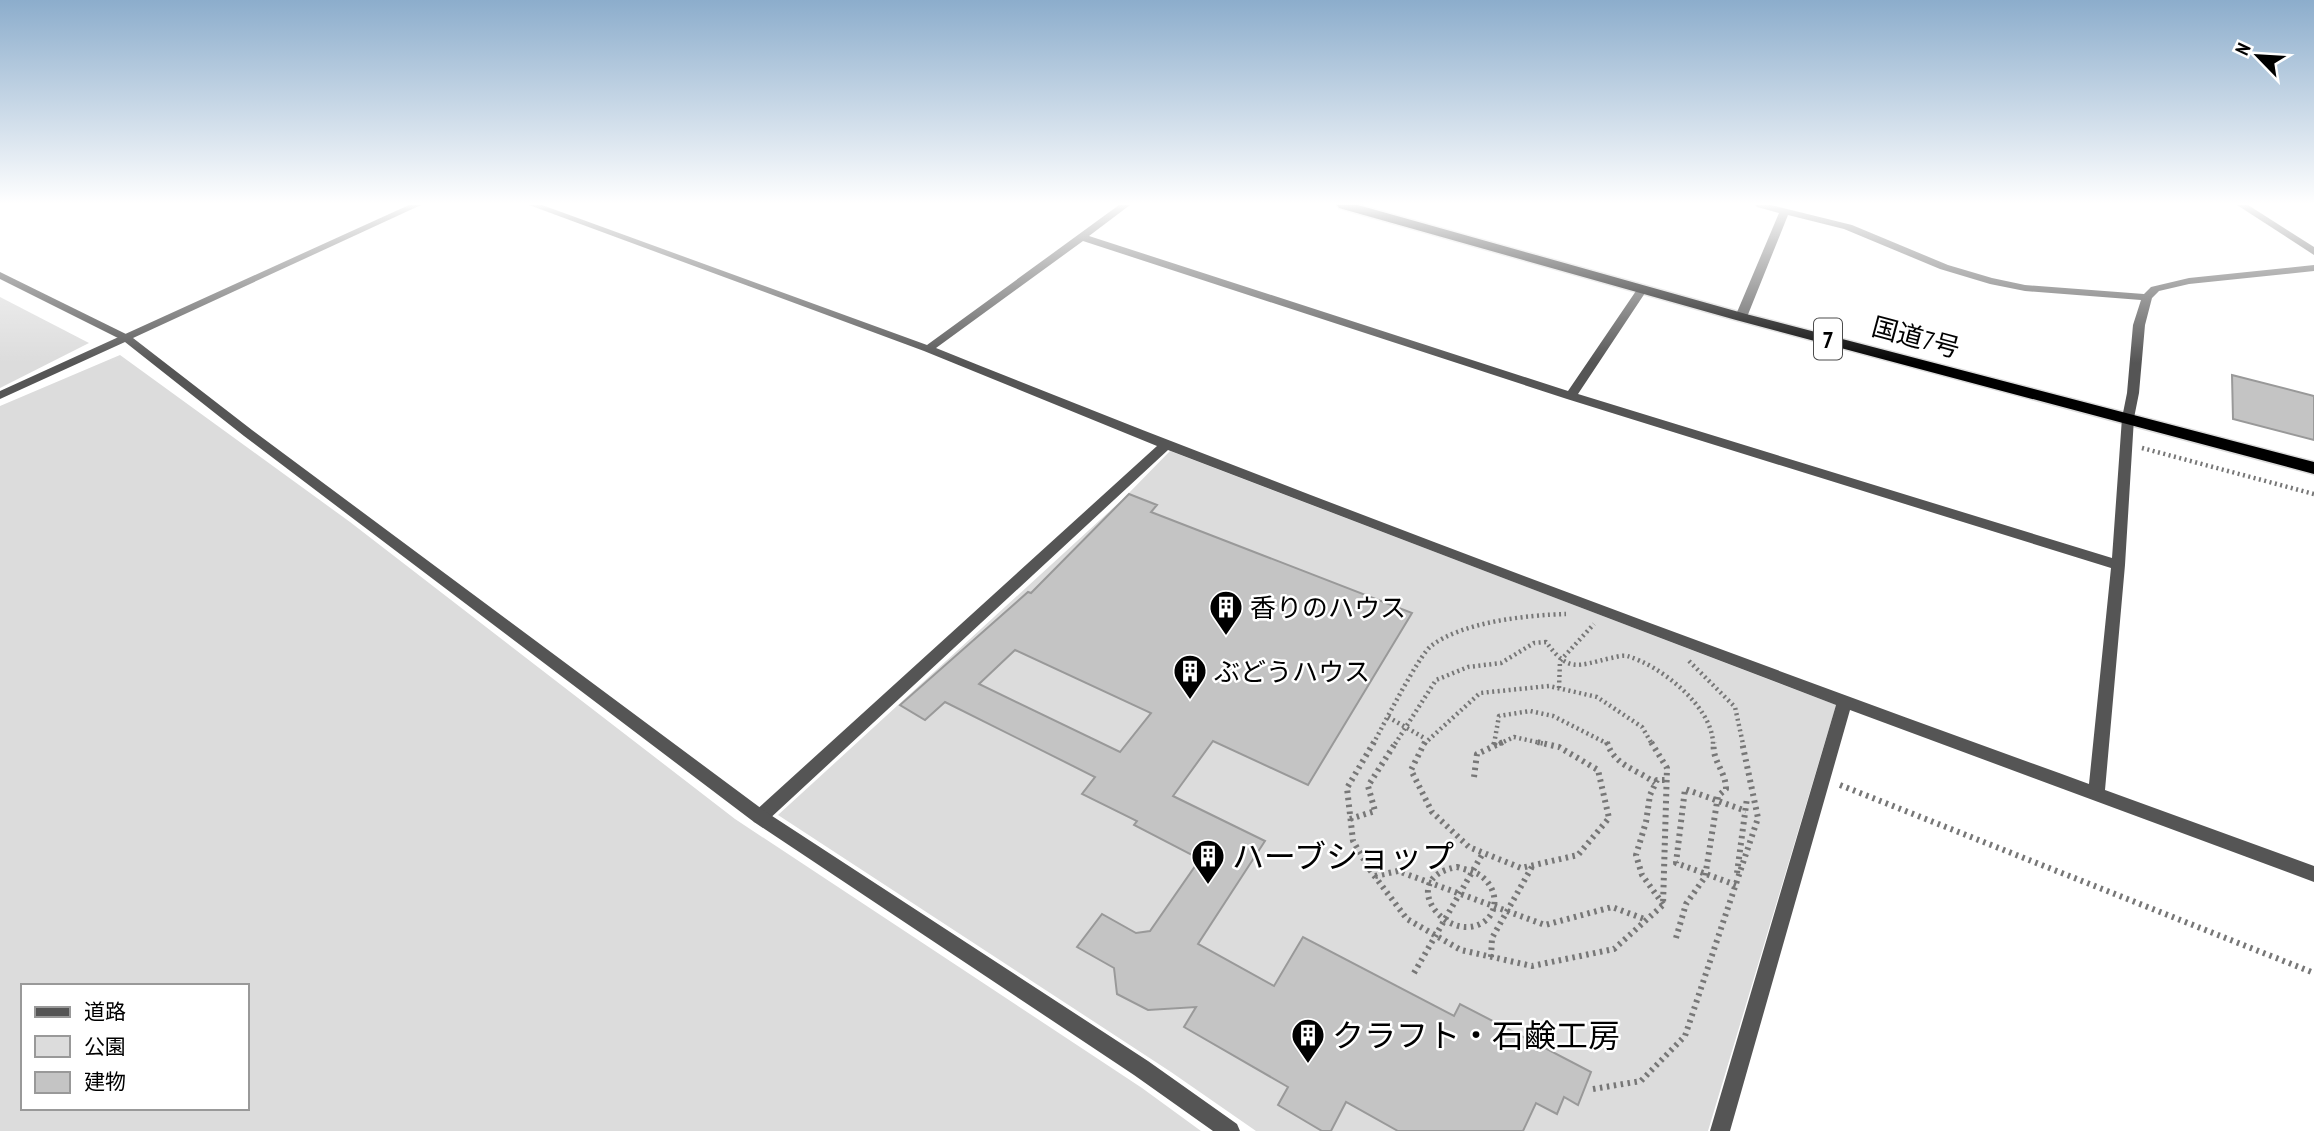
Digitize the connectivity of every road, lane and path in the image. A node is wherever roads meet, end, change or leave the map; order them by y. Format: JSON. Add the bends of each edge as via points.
{"nodes":[{"id":1,"x":301,"y":258,"type":"edge"},
{"id":2,"x":679,"y":258,"type":"edge"},
{"id":3,"x":1054,"y":258,"type":"edge"},
{"id":4,"x":1146,"y":258,"type":"edge"},
{"id":5,"x":1529,"y":258,"type":"edge"},
{"id":6,"x":1766,"y":258,"type":"edge"},
{"id":7,"x":1920,"y":258,"type":"edge"},
{"id":8,"x":2314,"y":268,"type":"edge"},
{"id":9,"x":0,"y":275,"type":"edge"},
{"id":10,"x":1642,"y":290,"type":"junction"},
{"id":11,"x":2147,"y":297,"type":"junction"},
{"id":12,"x":1741,"y":317,"type":"junction"},
{"id":13,"x":126,"y":338,"type":"junction"},
{"id":14,"x":929,"y":349,"type":"junction"},
{"id":15,"x":0,"y":395,"type":"edge"},
{"id":16,"x":1571,"y":396,"type":"junction"},
{"id":17,"x":2128,"y":418,"type":"junction"},
{"id":18,"x":2126,"y":443,"type":"junction"},
{"id":19,"x":1167,"y":445,"type":"junction"},
{"id":20,"x":2314,"y":468,"type":"edge"},
{"id":21,"x":2314,"y":494,"type":"edge"},
{"id":22,"x":2118,"y":565,"type":"junction"},
{"id":23,"x":1572,"y":614,"type":"dead end"},
{"id":24,"x":1592,"y":616,"type":"dead end"},
{"id":25,"x":1687,"y":660,"type":"dead end"},
{"id":26,"x":1560,"y":661,"type":"junction"},
{"id":27,"x":1559,"y":688,"type":"junction"},
{"id":28,"x":1845,"y":702,"type":"junction"},
{"id":29,"x":1388,"y":717,"type":"junction"},
{"id":30,"x":1407,"y":726,"type":"junction"},
{"id":31,"x":1426,"y":739,"type":"junction"},
{"id":32,"x":1494,"y":746,"type":"junction"},
{"id":33,"x":1474,"y":777,"type":"dead end"},
{"id":34,"x":1824,"y":779,"type":"junction"},
{"id":35,"x":1667,"y":780,"type":"junction"},
{"id":36,"x":1655,"y":783,"type":"junction"},
{"id":37,"x":2095,"y":794,"type":"junction"},
{"id":38,"x":1747,"y":798,"type":"dead end"},
{"id":39,"x":1718,"y":801,"type":"junction"},
{"id":40,"x":1746,"y":811,"type":"junction"},
{"id":41,"x":760,"y":817,"type":"junction"},
{"id":42,"x":1350,"y":819,"type":"junction"},
{"id":43,"x":1483,"y":853,"type":"junction"},
{"id":44,"x":1533,"y":865,"type":"junction"},
{"id":45,"x":1706,"y":874,"type":"junction"},
{"id":46,"x":2314,"y":874,"type":"edge"},
{"id":47,"x":1375,"y":876,"type":"junction"},
{"id":48,"x":1430,"y":883,"type":"junction"},
{"id":49,"x":1735,"y":886,"type":"junction"},
{"id":50,"x":1460,"y":895,"type":"junction"},
{"id":51,"x":1663,"y":905,"type":"junction"},
{"id":52,"x":1495,"y":907,"type":"junction"},
{"id":53,"x":1506,"y":911,"type":"junction"},
{"id":54,"x":1647,"y":920,"type":"junction"},
{"id":55,"x":1436,"y":936,"type":"junction"},
{"id":56,"x":1676,"y":938,"type":"dead end"},
{"id":57,"x":1490,"y":957,"type":"junction"},
{"id":58,"x":1414,"y":973,"type":"dead end"},
{"id":59,"x":2314,"y":973,"type":"edge"},
{"id":60,"x":1593,"y":1089,"type":"dead end"},
{"id":61,"x":1230,"y":1131,"type":"edge"},
{"id":62,"x":1720,"y":1131,"type":"edge"}],
"edges":[{"from":1,"to":13,"type":"street"},
{"from":2,"to":14,"type":"street"},
{"from":3,"to":14,"type":"street"},
{"from":4,"to":16,"type":"street"},
{"from":5,"to":10,"type":"highway","name":"国道7号","number":"7"},
{"from":6,"to":12,"type":"street"},
{"from":7,"to":11,"type":"street","via":[[2025,288]]},
{"from":8,"to":11,"type":"street","via":[[2189,281],[2155,289]]},
{"from":9,"to":13,"type":"street"},
{"from":10,"to":12,"type":"highway","name":"国道7号","number":"7"},
{"from":10,"to":16,"type":"street"},
{"from":11,"to":17,"type":"street","via":[[2139,325]]},
{"from":12,"to":17,"type":"highway","name":"国道7号","number":"7"},
{"from":13,"to":15,"type":"street"},
{"from":13,"to":41,"type":"street"},
{"from":14,"to":19,"type":"street"},
{"from":16,"to":22,"type":"street"},
{"from":17,"to":18,"type":"street"},
{"from":17,"to":20,"type":"highway","name":"国道7号","number":"7"},
{"from":18,"to":21,"type":"path"},
{"from":18,"to":22,"type":"street"},
{"from":19,"to":28,"type":"street"},
{"from":19,"to":41,"type":"street"},
{"from":22,"to":37,"type":"street"},
{"from":23,"to":29,"type":"path","via":[[1520,615],[1454,634],[1429,648]]},
{"from":24,"to":26,"type":"path","via":[[1599,618]]},
{"from":25,"to":49,"type":"path","via":[[1735,707],[1758,818]]},
{"from":26,"to":27,"type":"path"},
{"from":26,"to":30,"type":"path","via":[[1546,642],[1534,643],[1501,663],[1468,667],[1436,680]]},
{"from":26,"to":39,"type":"path","via":[[1577,666],[1624,655],[1656,668],[1699,704],[1714,740],[1712,753],[1726,778],[1726,789]]},
{"from":27,"to":31,"type":"path","via":[[1480,693]]},
{"from":27,"to":35,"type":"path","via":[[1597,697],[1642,727],[1667,768]]},
{"from":28,"to":34,"type":"street"},
{"from":28,"to":37,"type":"street"},
{"from":29,"to":30,"type":"path"},
{"from":29,"to":42,"type":"path","via":[[1347,788]]},
{"from":30,"to":31,"type":"path"},
{"from":30,"to":42,"type":"path","via":[[1367,786],[1375,811]]},
{"from":31,"to":43,"type":"path","via":[[1411,769],[1432,812],[1469,847]]},
{"from":32,"to":33,"type":"path","via":[[1477,754]]},
{"from":32,"to":36,"type":"path","via":[[1499,716],[1530,711],[1553,716],[1607,742],[1616,762],[1644,773]]},
{"from":32,"to":44,"type":"path","via":[[1514,737],[1559,747],[1598,770],[1609,818],[1578,855]]},
{"from":34,"to":59,"type":"path"},
{"from":34,"to":62,"type":"street"},
{"from":35,"to":36,"type":"path"},
{"from":35,"to":51,"type":"path"},
{"from":36,"to":51,"type":"path","via":[[1636,856],[1643,876]]},
{"from":37,"to":46,"type":"street"},
{"from":38,"to":40,"type":"path"},
{"from":39,"to":40,"type":"path"},
{"from":39,"to":45,"type":"path"},
{"from":39,"to":45,"type":"path","via":[[1685,789],[1676,863]]},
{"from":40,"to":49,"type":"path"},
{"from":41,"to":61,"type":"street"},
{"from":42,"to":47,"type":"path","via":[[1353,841]]},
{"from":43,"to":44,"type":"path","via":[[1521,868]]},
{"from":43,"to":50,"type":"path"},
{"from":44,"to":53,"type":"path"},
{"from":45,"to":49,"type":"path"},
{"from":45,"to":56,"type":"path","via":[[1686,904]]},
{"from":47,"to":48,"type":"path","via":[[1398,871]]},
{"from":47,"to":55,"type":"path","via":[[1407,919]]},
{"from":48,"to":50,"type":"path"},
{"from":48,"to":52,"type":"path","via":[[1438,872],[1468,869],[1487,881],[1497,900]]},
{"from":48,"to":52,"type":"path","via":[[1431,906],[1448,922],[1482,924]]},
{"from":49,"to":60,"type":"path","via":[[1685,1036],[1641,1081]]},
{"from":50,"to":52,"type":"path"},
{"from":50,"to":55,"type":"path"},
{"from":51,"to":54,"type":"path"},
{"from":52,"to":53,"type":"path"},
{"from":53,"to":54,"type":"path","via":[[1545,925],[1612,907]]},
{"from":53,"to":57,"type":"path","via":[[1492,938]]},
{"from":54,"to":57,"type":"path","via":[[1614,949],[1532,966]]},
{"from":55,"to":57,"type":"path","via":[[1461,950]]},
{"from":55,"to":58,"type":"path"}]}
